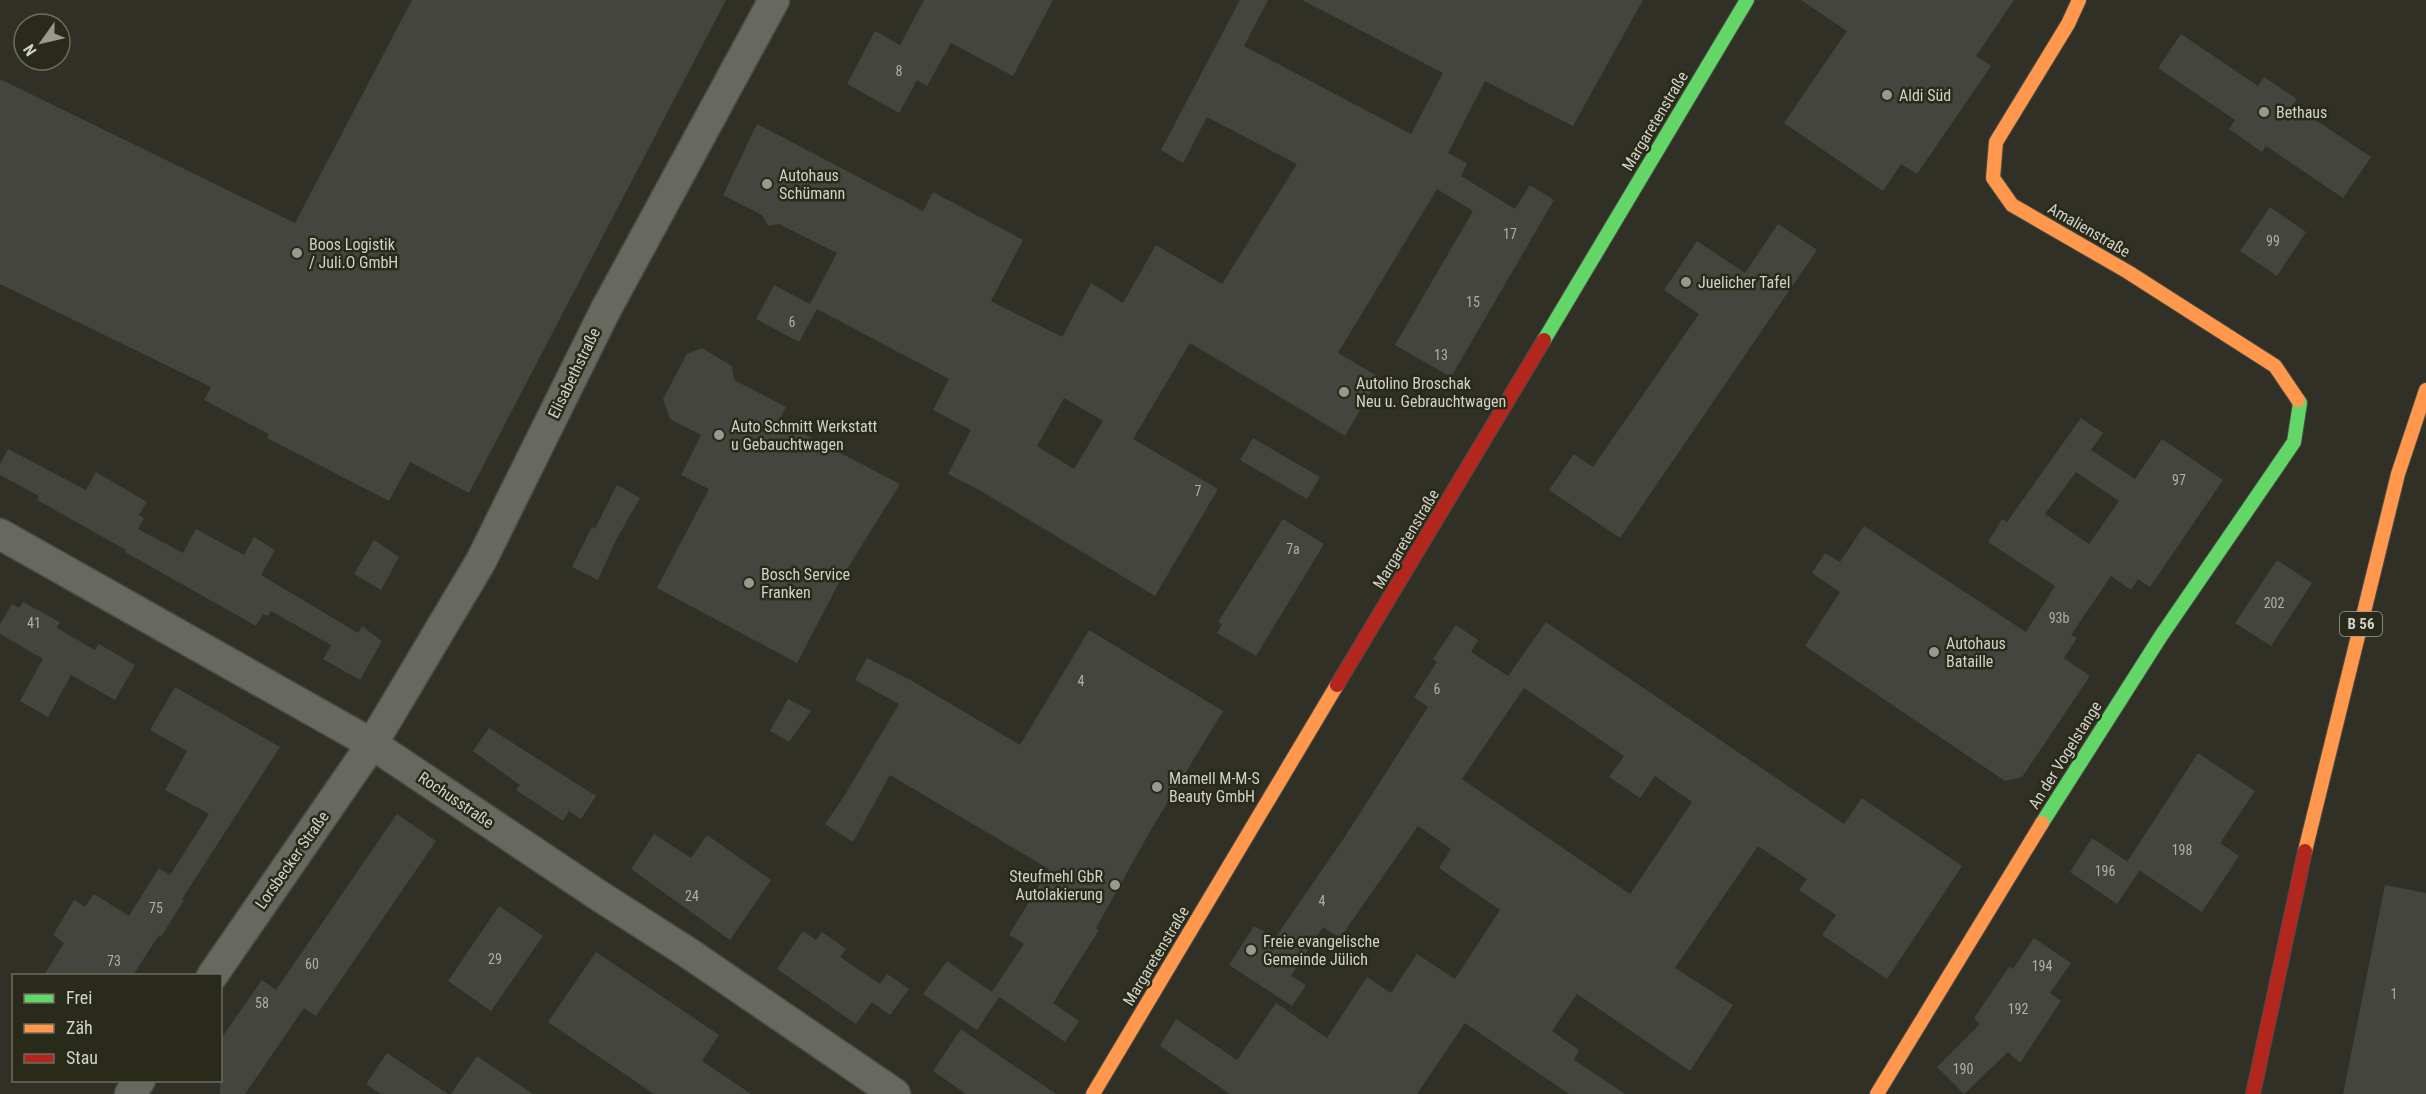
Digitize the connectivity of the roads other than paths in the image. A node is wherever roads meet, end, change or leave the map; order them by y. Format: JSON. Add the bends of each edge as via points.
{"nodes":[{"id":1,"x":774,"y":0,"type":"edge"},
{"id":2,"x":1748,"y":0,"type":"edge"},
{"id":3,"x":2079,"y":0,"type":"edge"},
{"id":4,"x":2426,"y":390,"type":"edge"},
{"id":5,"x":2294,"y":442,"type":"joint"},
{"id":6,"x":0,"y":534,"type":"edge"},
{"id":7,"x":372,"y":744,"type":"junction"},
{"id":8,"x":213,"y":974,"type":"edge"},
{"id":9,"x":895,"y":1094,"type":"edge"},
{"id":10,"x":1093,"y":1094,"type":"edge"},
{"id":11,"x":1877,"y":1094,"type":"edge"},
{"id":12,"x":2253,"y":1094,"type":"edge"}],
"edges":[{"from":1,"to":7,"type":"street","name":"Elisabethstraße","via":[[605,311],[481,561]]},
{"from":2,"to":10,"type":"street","name":"Margaretenstraße"},
{"from":3,"to":5,"type":"street","name":"Amalienstraße","via":[[1996,142],[1993,178],[2012,205],[2128,272],[2275,366],[2300,403]]},
{"from":4,"to":12,"type":"street","number":"B 56","via":[[2398,474],[2302,861]]},
{"from":5,"to":11,"type":"street","name":"An der Vogelstange","via":[[2161,636],[2074,772]]},
{"from":6,"to":7,"type":"street","name":"Rochusstraße"},
{"from":7,"to":8,"type":"street","name":"Lorsbecker Straße"},
{"from":7,"to":9,"type":"street","name":"Rochusstraße"}]}
